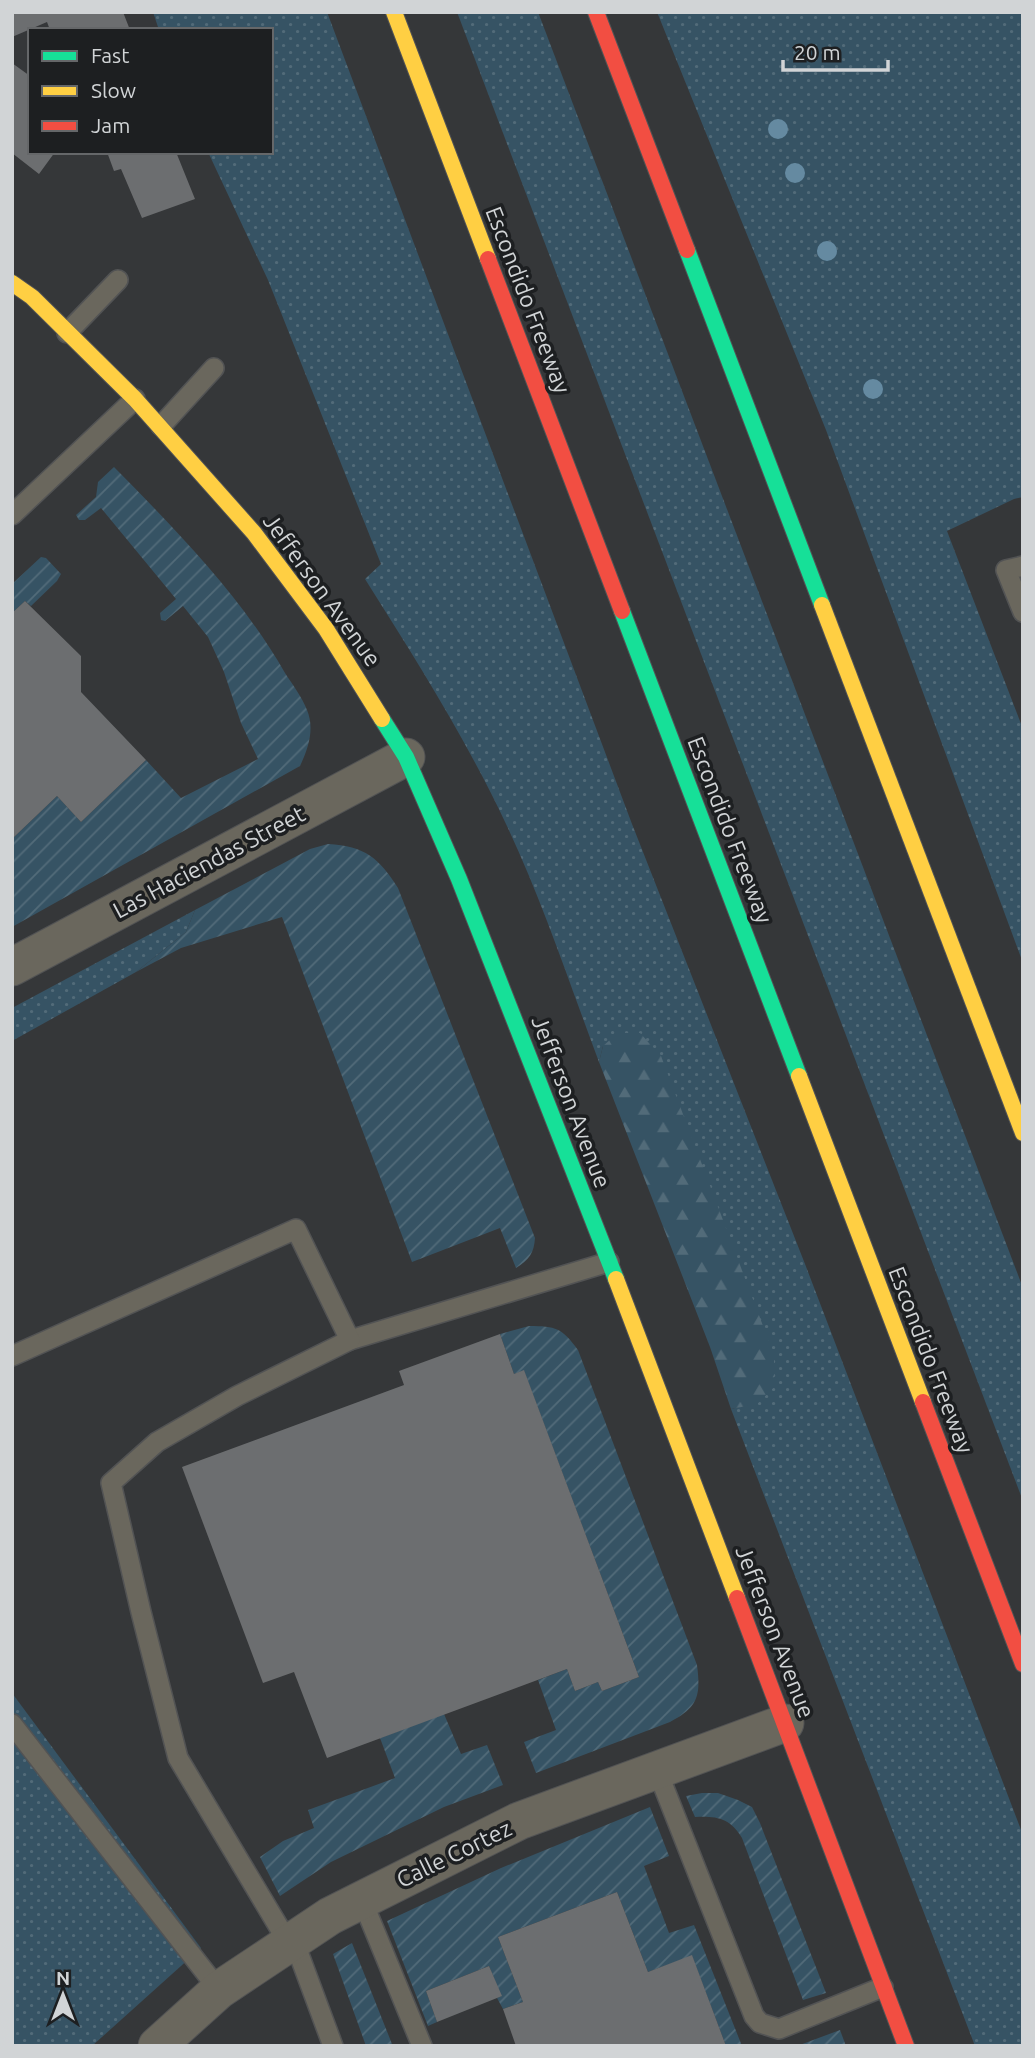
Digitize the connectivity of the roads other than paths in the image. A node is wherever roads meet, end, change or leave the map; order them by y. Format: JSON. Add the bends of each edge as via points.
{"nodes":[{"id":1,"x":394,"y":12,"type":"edge"},
{"id":2,"x":596,"y":12,"type":"edge"},
{"id":3,"x":118,"y":280,"type":"dead end"},
{"id":4,"x":12,"y":283,"type":"edge"},
{"id":5,"x":67,"y":332,"type":"junction"},
{"id":6,"x":214,"y":368,"type":"dead end"},
{"id":7,"x":135,"y":399,"type":"junction"},
{"id":8,"x":161,"y":426,"type":"junction"},
{"id":9,"x":12,"y":515,"type":"edge"},
{"id":10,"x":1023,"y":566,"type":"edge"},
{"id":11,"x":1023,"y":612,"type":"edge"},
{"id":12,"x":406,"y":757,"type":"junction"},
{"id":13,"x":12,"y":967,"type":"edge"},
{"id":14,"x":1023,"y":1133,"type":"edge"},
{"id":15,"x":609,"y":1262,"type":"junction"},
{"id":16,"x":350,"y":1340,"type":"junction"},
{"id":17,"x":12,"y":1356,"type":"edge"},
{"id":18,"x":1023,"y":1664,"type":"edge"},
{"id":19,"x":785,"y":1723,"type":"junction"},
{"id":20,"x":12,"y":1724,"type":"edge"},
{"id":21,"x":657,"y":1770,"type":"junction"},
{"id":22,"x":362,"y":1900,"type":"junction"},
{"id":23,"x":291,"y":1943,"type":"junction"},
{"id":24,"x":883,"y":1987,"type":"junction"},
{"id":25,"x":219,"y":1990,"type":"junction"},
{"id":26,"x":157,"y":2046,"type":"edge"},
{"id":27,"x":333,"y":2046,"type":"edge"},
{"id":28,"x":422,"y":2046,"type":"edge"},
{"id":29,"x":906,"y":2046,"type":"edge"}],
"edges":[{"from":1,"to":18,"type":"main road","name":"Escondido Freeway"},
{"from":2,"to":14,"type":"main road"},
{"from":3,"to":5,"type":"lane"},
{"from":4,"to":5,"type":"main road","name":"Jefferson Avenue"},
{"from":5,"to":7,"type":"main road","name":"Jefferson Avenue"},
{"from":6,"to":8,"type":"lane"},
{"from":7,"to":8,"type":"main road","name":"Jefferson Avenue"},
{"from":7,"to":9,"type":"lane"},
{"from":8,"to":12,"type":"main road","name":"Jefferson Avenue","via":[[270,554],[326,629]]},
{"from":10,"to":11,"type":"lane","via":[[1006,570]]},
{"from":12,"to":13,"type":"street","name":"Las Haciendas Street"},
{"from":12,"to":15,"type":"main road","name":"Jefferson Avenue","via":[[459,878]]},
{"from":15,"to":16,"type":"lane"},
{"from":15,"to":19,"type":"main road","name":"Jefferson Avenue"},
{"from":16,"to":17,"type":"lane","via":[[296,1229]]},
{"from":16,"to":23,"type":"lane","via":[[157,1442],[111,1483],[178,1758]]},
{"from":19,"to":21,"type":"street","name":"Calle Cortez"},
{"from":19,"to":24,"type":"main road","name":"Jefferson Avenue"},
{"from":20,"to":25,"type":"lane"},
{"from":21,"to":22,"type":"street","name":"Calle Cortez","via":[[519,1821]]},
{"from":21,"to":24,"type":"lane","via":[[760,2023],[779,2029]]},
{"from":22,"to":23,"type":"street","name":"Calle Cortez"},
{"from":22,"to":28,"type":"lane"},
{"from":23,"to":25,"type":"street","name":"Calle Cortez"},
{"from":23,"to":27,"type":"lane"},
{"from":24,"to":29,"type":"main road","name":"Jefferson Avenue"},
{"from":25,"to":26,"type":"street","name":"Calle Cortez"}]}
